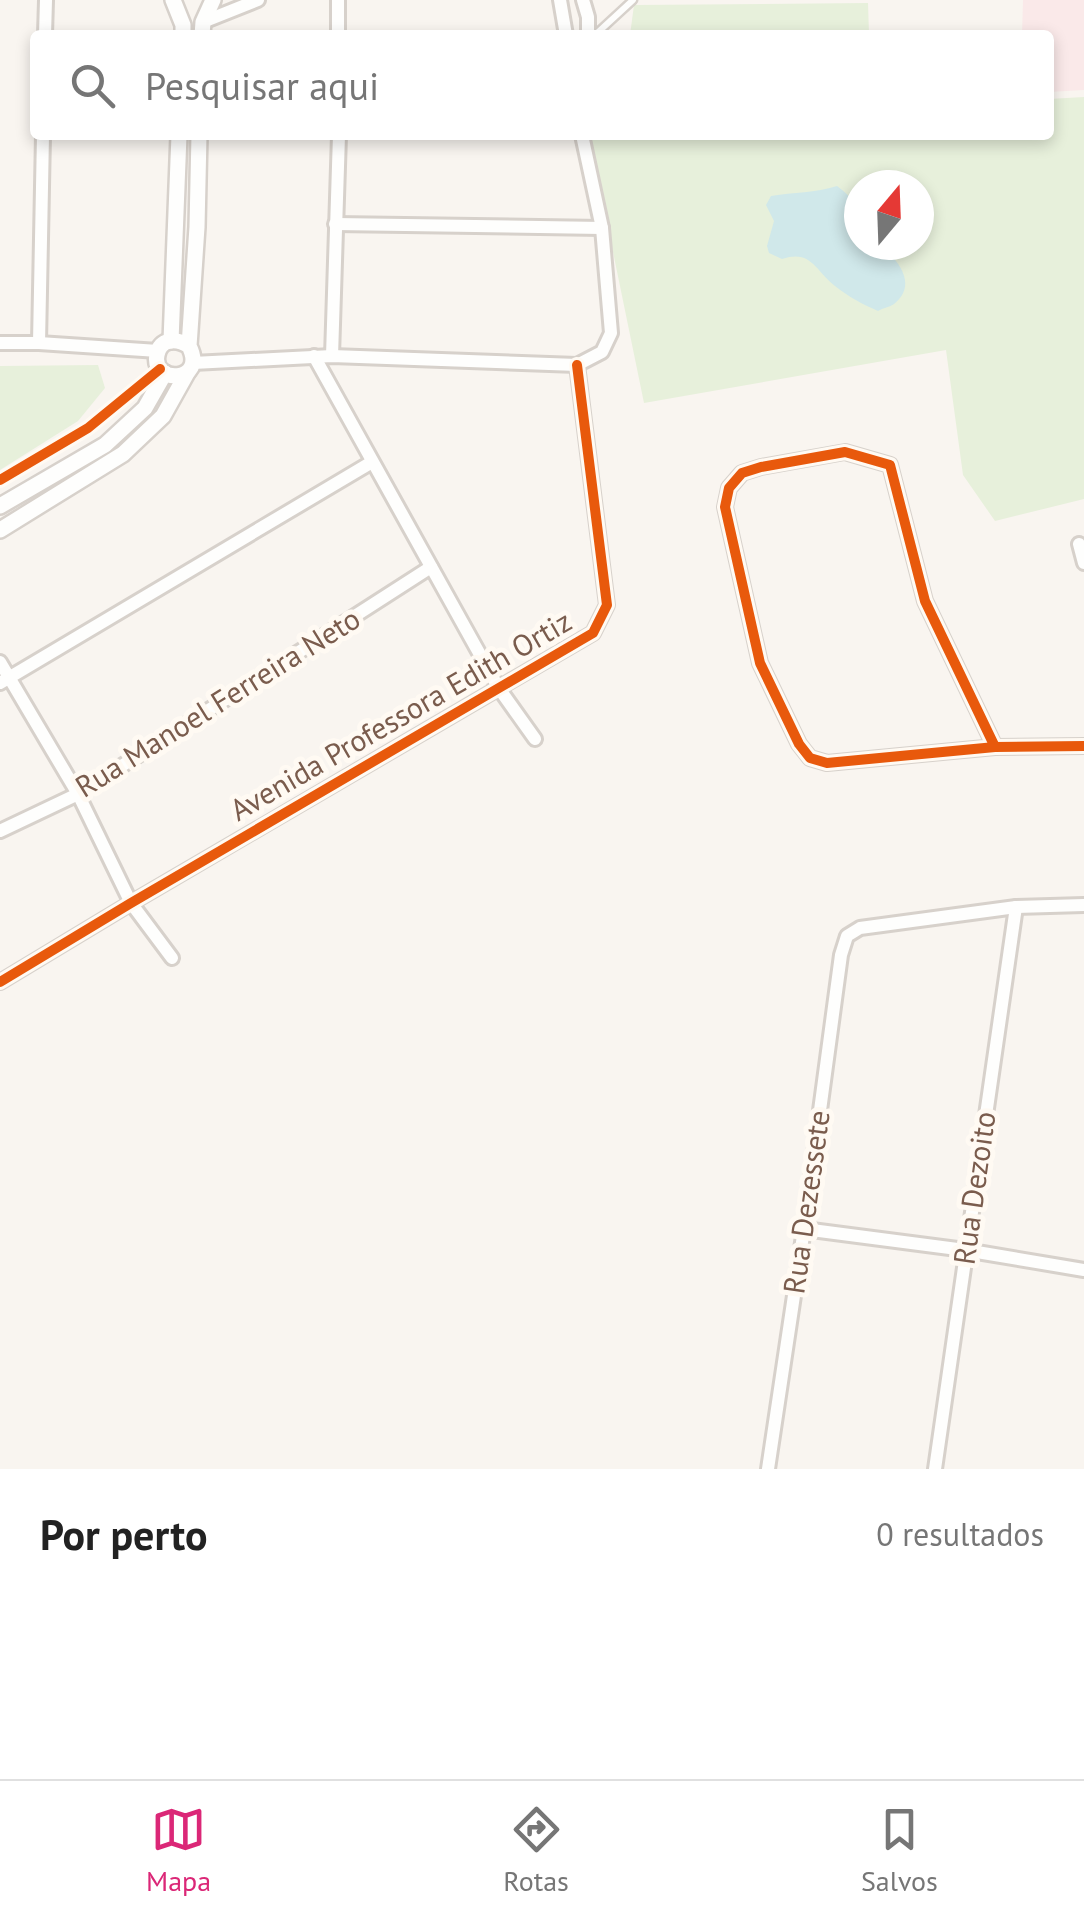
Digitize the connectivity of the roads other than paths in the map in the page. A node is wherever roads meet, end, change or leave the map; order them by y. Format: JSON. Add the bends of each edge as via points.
{"nodes":[{"id":1,"x":46,"y":0,"type":"edge"},
{"id":2,"x":174,"y":0,"type":"edge"},
{"id":3,"x":216,"y":0,"type":"edge"},
{"id":4,"x":258,"y":0,"type":"edge"},
{"id":5,"x":338,"y":0,"type":"edge"},
{"id":6,"x":560,"y":0,"type":"edge"},
{"id":7,"x":583,"y":0,"type":"edge"},
{"id":8,"x":634,"y":0,"type":"edge"},
{"id":9,"x":234,"y":11,"type":"junction"},
{"id":10,"x":202,"y":28,"type":"edge"},
{"id":11,"x":45,"y":30,"type":"edge"},
{"id":12,"x":182,"y":30,"type":"edge"},
{"id":13,"x":338,"y":30,"type":"edge"},
{"id":14,"x":565,"y":30,"type":"edge"},
{"id":15,"x":591,"y":30,"type":"edge"},
{"id":16,"x":598,"y":30,"type":"edge"},
{"id":17,"x":43,"y":140,"type":"edge"},
{"id":18,"x":178,"y":140,"type":"edge"},
{"id":19,"x":200,"y":140,"type":"edge"},
{"id":20,"x":338,"y":140,"type":"edge"},
{"id":21,"x":583,"y":140,"type":"edge"},
{"id":22,"x":335,"y":224,"type":"junction"},
{"id":23,"x":602,"y":228,"type":"junction"},
{"id":24,"x":39,"y":342,"type":"junction"},
{"id":25,"x":0,"y":343,"type":"edge"},
{"id":26,"x":164,"y":346,"type":"junction"},
{"id":27,"x":189,"y":346,"type":"junction"},
{"id":28,"x":314,"y":356,"type":"junction"},
{"id":29,"x":332,"y":356,"type":"junction"},
{"id":30,"x":577,"y":365,"type":"junction"},
{"id":31,"x":190,"y":368,"type":"junction"},
{"id":32,"x":165,"y":373,"type":"junction"},
{"id":33,"x":372,"y":462,"type":"junction"},
{"id":34,"x":0,"y":506,"type":"edge"},
{"id":35,"x":0,"y":530,"type":"edge"},
{"id":36,"x":1078,"y":544,"type":"dead end"},
{"id":37,"x":1084,"y":562,"type":"edge"},
{"id":38,"x":431,"y":567,"type":"junction"},
{"id":39,"x":0,"y":662,"type":"edge"},
{"id":40,"x":5,"y":681,"type":"edge"},
{"id":41,"x":498,"y":687,"type":"junction"},
{"id":42,"x":536,"y":740,"type":"dead end"},
{"id":43,"x":1084,"y":746,"type":"edge"},
{"id":44,"x":995,"y":747,"type":"junction"},
{"id":45,"x":78,"y":794,"type":"junction"},
{"id":46,"x":0,"y":832,"type":"edge"},
{"id":47,"x":131,"y":903,"type":"junction"},
{"id":48,"x":1084,"y":905,"type":"edge"},
{"id":49,"x":1016,"y":907,"type":"junction"},
{"id":50,"x":172,"y":958,"type":"dead end"},
{"id":51,"x":0,"y":982,"type":"edge"},
{"id":52,"x":804,"y":1228,"type":"junction"},
{"id":53,"x":965,"y":1250,"type":"junction"},
{"id":54,"x":1084,"y":1270,"type":"edge"},
{"id":55,"x":768,"y":1469,"type":"edge"},
{"id":56,"x":935,"y":1469,"type":"edge"}],
"edges":[{"from":1,"to":11,"type":"street"},
{"from":2,"to":12,"type":"street"},
{"from":3,"to":9,"type":"street"},
{"from":3,"to":10,"type":"street"},
{"from":4,"to":9,"type":"street"},
{"from":5,"to":13,"type":"street"},
{"from":6,"to":14,"type":"street"},
{"from":7,"to":15,"type":"street"},
{"from":8,"to":16,"type":"lane"},
{"from":9,"to":10,"type":"street"},
{"from":17,"to":24,"type":"street"},
{"from":18,"to":26,"type":"street"},
{"from":19,"to":27,"type":"street"},
{"from":20,"to":22,"type":"street"},
{"from":21,"to":23,"type":"street"},
{"from":22,"to":23,"type":"street"},
{"from":22,"to":29,"type":"street"},
{"from":23,"to":30,"type":"street","via":[[610,333],[602,352]]},
{"from":24,"to":25,"type":"street"},
{"from":24,"to":26,"type":"street"},
{"from":26,"to":27,"type":"street","via":[[178,340]]},
{"from":26,"to":32,"type":"street","via":[[157,363]]},
{"from":27,"to":31,"type":"street"},
{"from":28,"to":29,"type":"street"},
{"from":28,"to":31,"type":"street"},
{"from":28,"to":33,"type":"street"},
{"from":29,"to":30,"type":"street"},
{"from":30,"to":41,"type":"street","name":"Avenida Professora Edith Ortiz","via":[[607,605],[593,633]]},
{"from":31,"to":32,"type":"street","via":[[176,376]]},
{"from":31,"to":35,"type":"street","via":[[163,416],[124,454]]},
{"from":32,"to":34,"type":"street","via":[[144,408],[105,445]]},
{"from":33,"to":38,"type":"street"},
{"from":33,"to":40,"type":"street"},
{"from":36,"to":37,"type":"street"},
{"from":38,"to":41,"type":"street"},
{"from":38,"to":45,"type":"street","name":"Rua Manoel Ferreira Neto"},
{"from":39,"to":40,"type":"street"},
{"from":40,"to":45,"type":"street"},
{"from":41,"to":42,"type":"street"},
{"from":41,"to":47,"type":"street","name":"Avenida Professora Edith Ortiz"},
{"from":43,"to":44,"type":"street"},
{"from":44,"to":44,"type":"street","via":[[925,600],[890,465],[845,452],[742,474],[729,488],[726,506],[760,664],[810,758],[827,763]]},
{"from":45,"to":46,"type":"street","name":"Rua Manoel Ferreira Neto"},
{"from":45,"to":47,"type":"street"},
{"from":47,"to":50,"type":"street"},
{"from":47,"to":51,"type":"street","name":"Avenida Professora Edith Ortiz"},
{"from":48,"to":49,"type":"street"},
{"from":49,"to":52,"type":"street","name":"Rua Dezessete","via":[[860,928],[847,936]]},
{"from":49,"to":53,"type":"street","name":"Rua Dezoito"},
{"from":52,"to":53,"type":"street"},
{"from":52,"to":55,"type":"street","name":"Rua Dezessete"},
{"from":53,"to":54,"type":"street"},
{"from":53,"to":56,"type":"street","name":"Rua Dezoito"}]}
